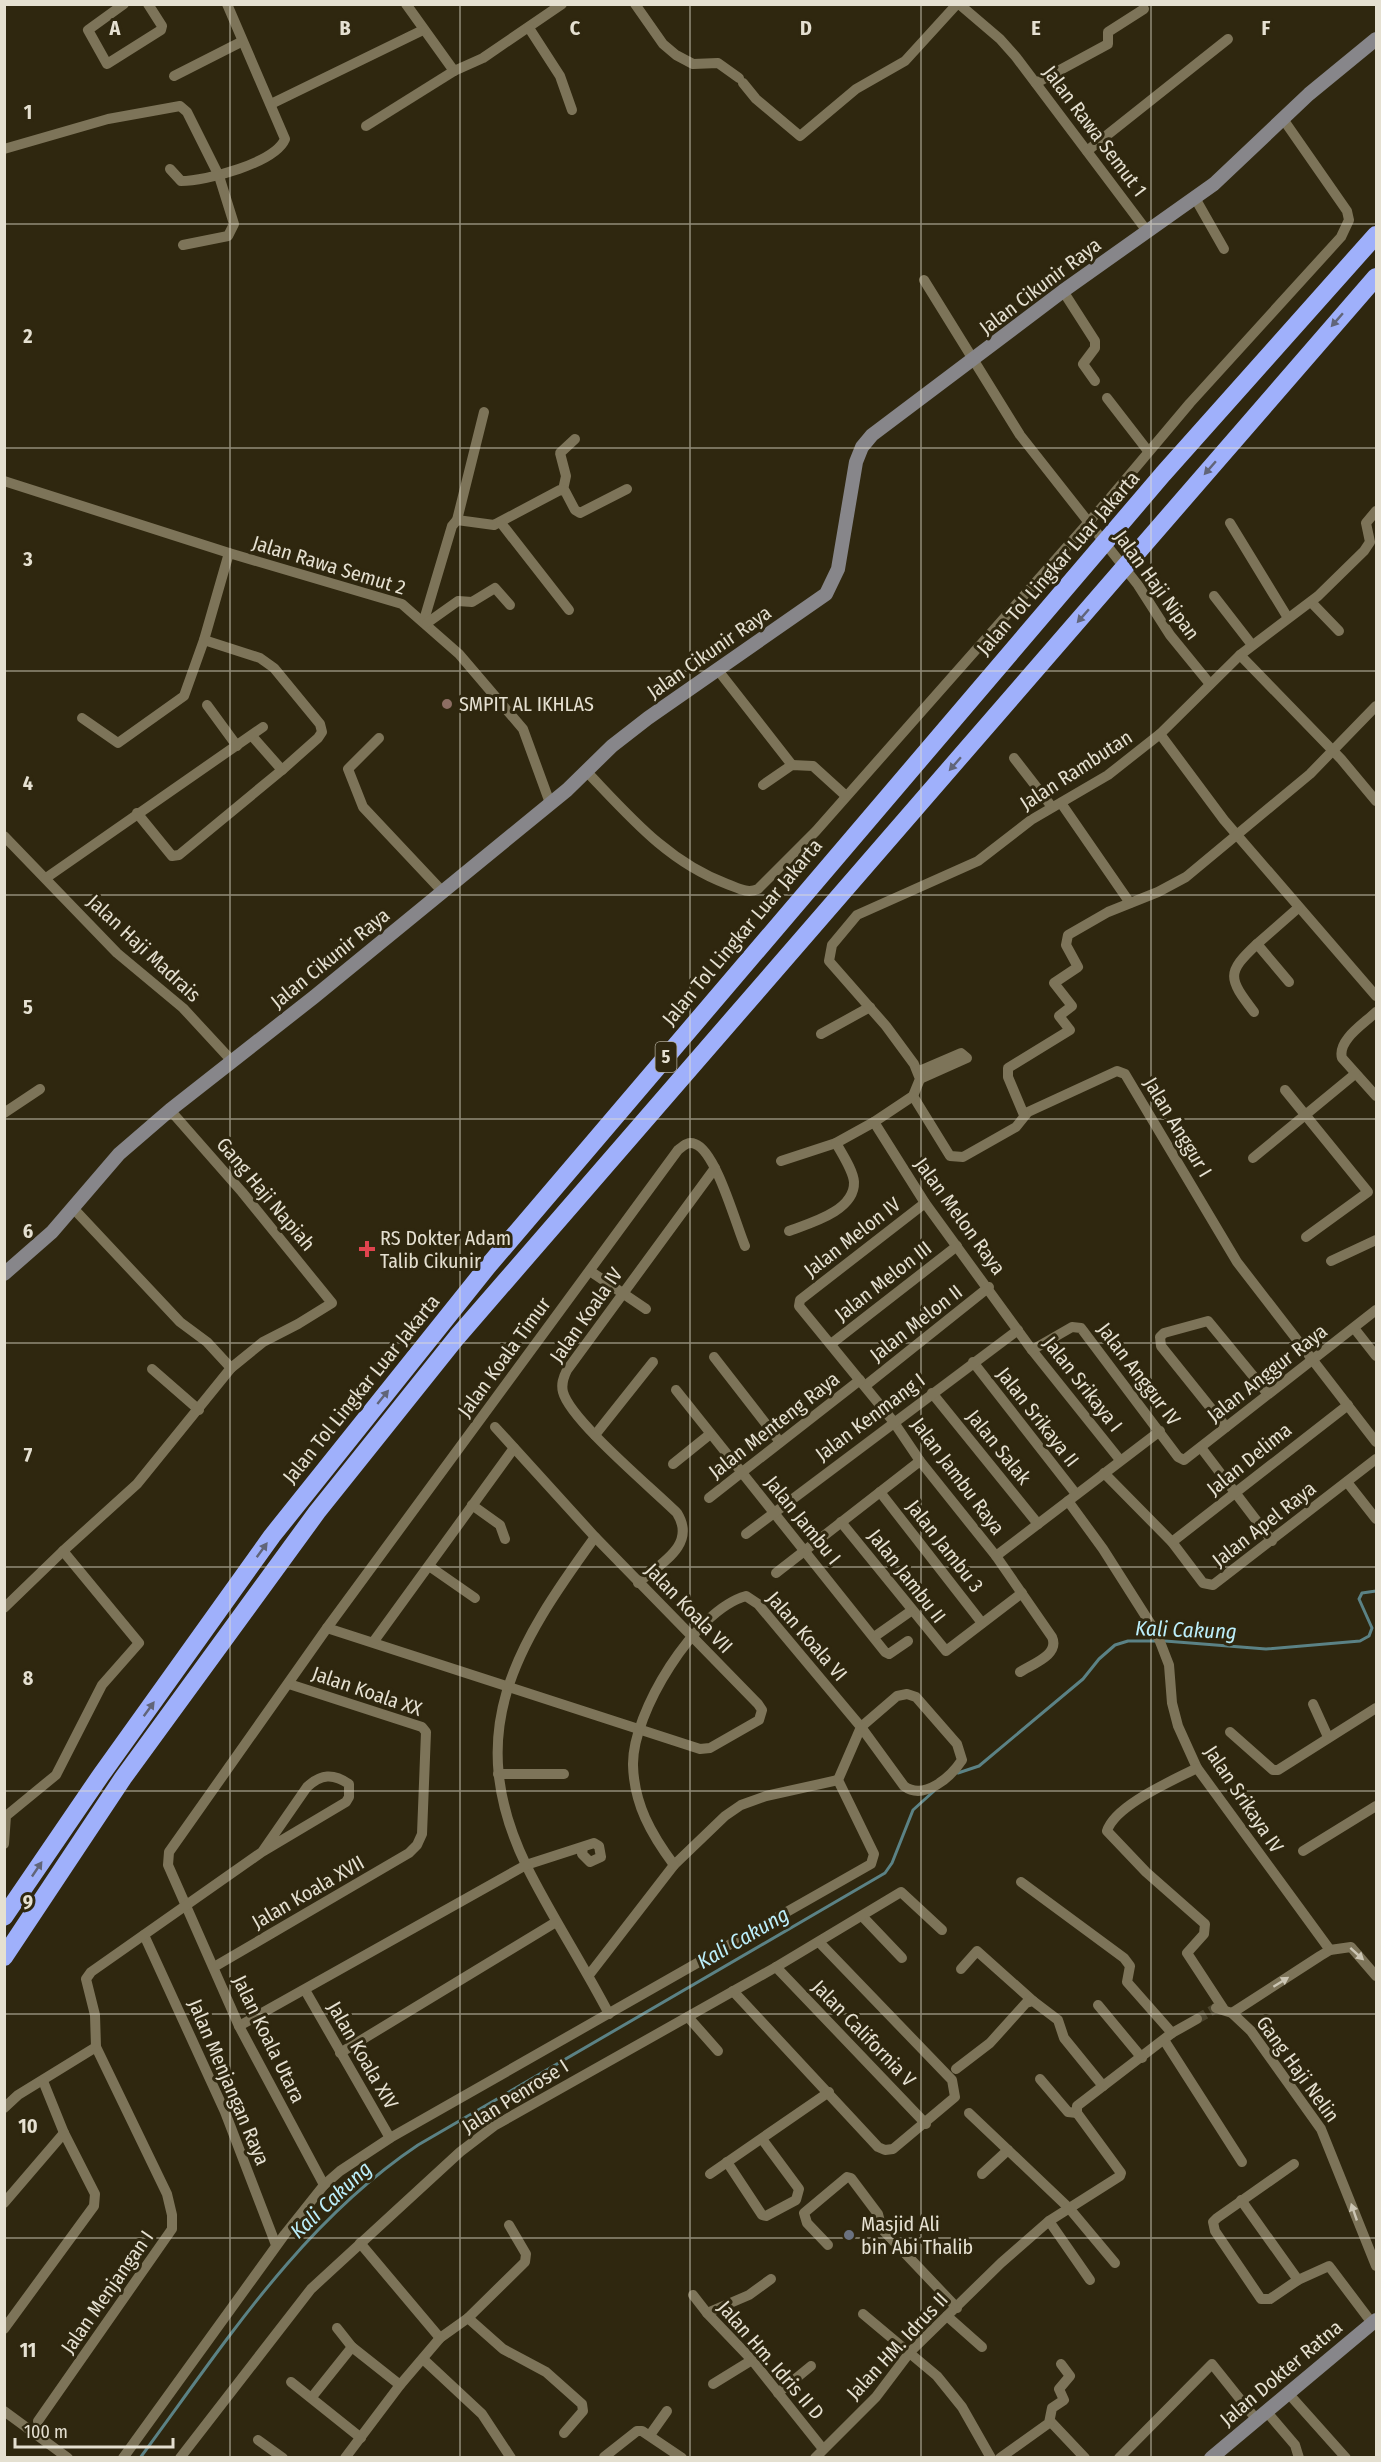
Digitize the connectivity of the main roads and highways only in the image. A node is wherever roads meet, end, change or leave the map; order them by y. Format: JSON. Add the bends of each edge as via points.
{"nodes":[{"id":1,"x":1377,"y":235,"type":"edge"},
{"id":2,"x":1377,"y":277,"type":"edge"},
{"id":3,"x":4,"y":1917,"type":"edge"},
{"id":4,"x":4,"y":1957,"type":"edge"}],
"edges":[{"from":3,"to":1,"type":"highway","name":"Jalan Tol Lingkar Luar Jakarta","number":"5","one_way":true,"via":[[272,1536],[488,1266],[1134,508]]},
{"from":2,"to":4,"type":"highway","number":"5","one_way":true,"via":[[457,1337],[289,1550],[123,1778]]}]}
